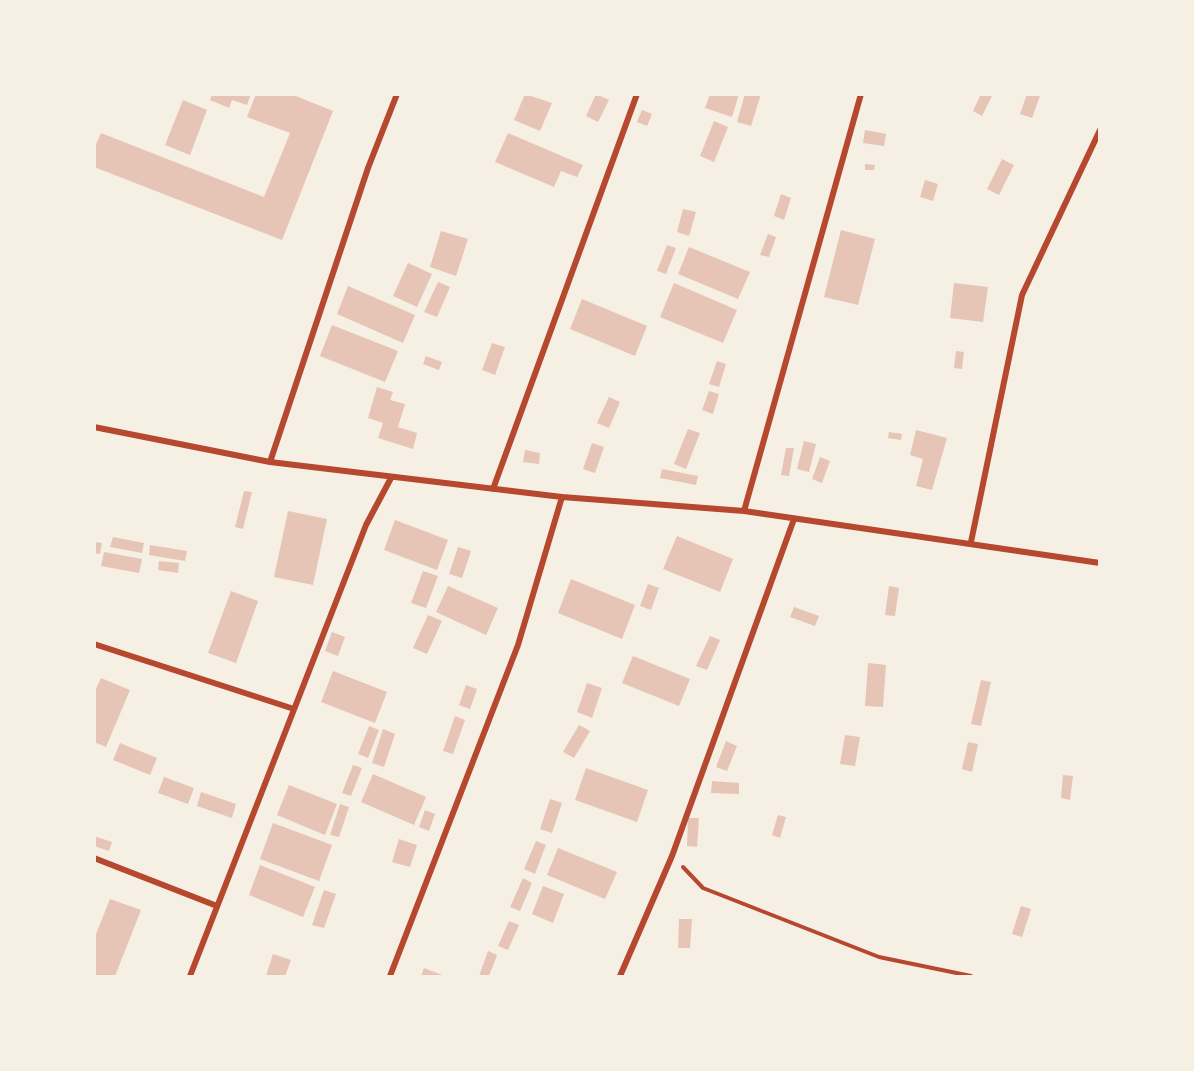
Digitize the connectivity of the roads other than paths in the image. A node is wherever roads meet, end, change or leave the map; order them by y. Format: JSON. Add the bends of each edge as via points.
{"nodes":[{"id":1,"x":398,"y":94,"type":"edge"},
{"id":2,"x":637,"y":94,"type":"edge"},
{"id":3,"x":861,"y":94,"type":"edge"},
{"id":4,"x":1100,"y":130,"type":"edge"},
{"id":5,"x":94,"y":427,"type":"edge"},
{"id":6,"x":270,"y":462,"type":"junction"},
{"id":7,"x":391,"y":478,"type":"junction"},
{"id":8,"x":494,"y":489,"type":"junction"},
{"id":9,"x":562,"y":497,"type":"junction"},
{"id":10,"x":744,"y":511,"type":"junction"},
{"id":11,"x":794,"y":519,"type":"junction"},
{"id":12,"x":971,"y":542,"type":"junction"},
{"id":13,"x":1100,"y":563,"type":"edge"},
{"id":14,"x":94,"y":644,"type":"edge"},
{"id":15,"x":294,"y":709,"type":"junction"},
{"id":16,"x":94,"y":858,"type":"edge"},
{"id":17,"x":218,"y":906,"type":"junction"},
{"id":18,"x":190,"y":976,"type":"edge"},
{"id":19,"x":390,"y":976,"type":"edge"},
{"id":20,"x":620,"y":976,"type":"edge"}],
"edges":[{"from":1,"to":6,"type":"street","via":[[368,168]]},
{"from":2,"to":8,"type":"street"},
{"from":3,"to":10,"type":"street"},
{"from":4,"to":12,"type":"street","via":[[1022,295]]},
{"from":5,"to":6,"type":"street"},
{"from":6,"to":7,"type":"street"},
{"from":7,"to":8,"type":"street"},
{"from":7,"to":15,"type":"street","via":[[366,525]]},
{"from":8,"to":9,"type":"street"},
{"from":9,"to":10,"type":"street"},
{"from":9,"to":19,"type":"street","via":[[518,645]]},
{"from":10,"to":11,"type":"street"},
{"from":11,"to":12,"type":"street"},
{"from":11,"to":20,"type":"street","via":[[672,856]]},
{"from":12,"to":13,"type":"street"},
{"from":14,"to":15,"type":"street"},
{"from":15,"to":17,"type":"street"},
{"from":16,"to":17,"type":"street"},
{"from":17,"to":18,"type":"street"}]}
